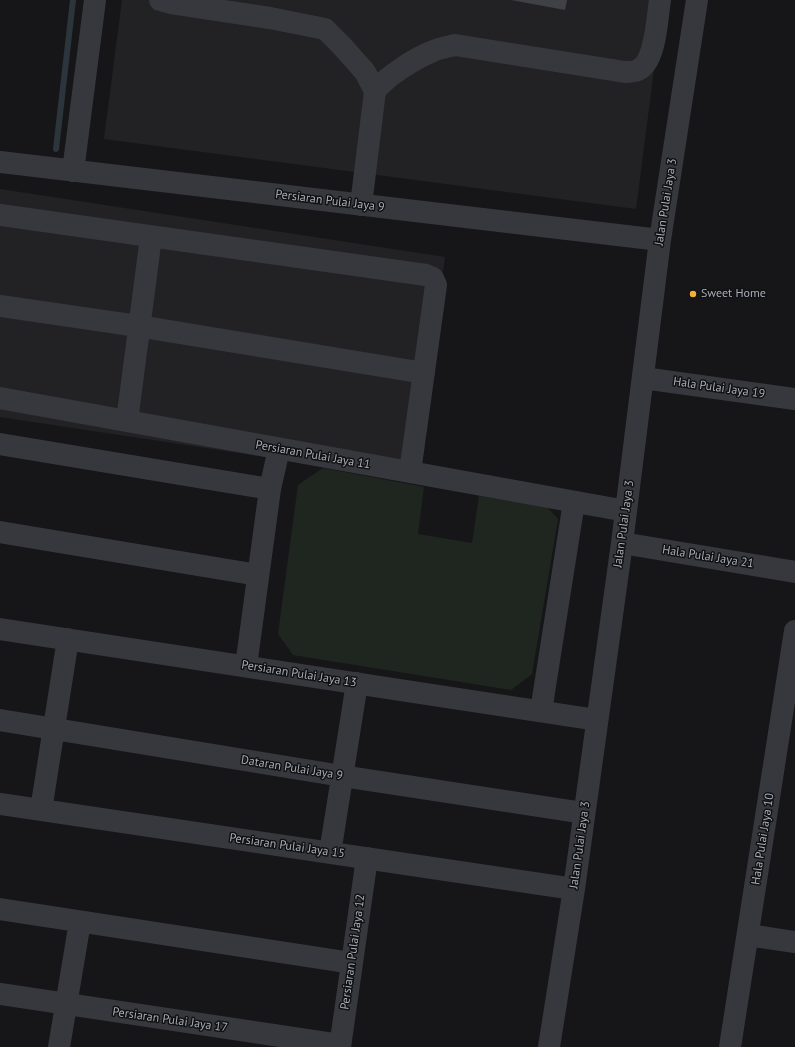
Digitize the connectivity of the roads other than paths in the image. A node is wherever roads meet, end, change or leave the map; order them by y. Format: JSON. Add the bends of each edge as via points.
{"nodes":[{"id":1,"x":95,"y":0,"type":"edge"},
{"id":2,"x":160,"y":0,"type":"edge"},
{"id":3,"x":660,"y":0,"type":"edge"},
{"id":4,"x":697,"y":0,"type":"edge"},
{"id":5,"x":375,"y":90,"type":"junction"},
{"id":6,"x":0,"y":162,"type":"edge"},
{"id":7,"x":74,"y":171,"type":"junction"},
{"id":8,"x":361,"y":205,"type":"junction"},
{"id":9,"x":0,"y":215,"type":"edge"},
{"id":10,"x":150,"y":237,"type":"junction"},
{"id":11,"x":660,"y":240,"type":"junction"},
{"id":12,"x":0,"y":306,"type":"edge"},
{"id":13,"x":138,"y":326,"type":"junction"},
{"id":14,"x":424,"y":373,"type":"junction"},
{"id":15,"x":643,"y":378,"type":"junction"},
{"id":16,"x":0,"y":398,"type":"edge"},
{"id":17,"x":795,"y":399,"type":"edge"},
{"id":18,"x":127,"y":421,"type":"junction"},
{"id":19,"x":0,"y":444,"type":"edge"},
{"id":20,"x":279,"y":449,"type":"junction"},
{"id":21,"x":410,"y":472,"type":"junction"},
{"id":22,"x":270,"y":489,"type":"junction"},
{"id":23,"x":574,"y":502,"type":"junction"},
{"id":24,"x":626,"y":511,"type":"junction"},
{"id":25,"x":0,"y":532,"type":"edge"},
{"id":26,"x":622,"y":543,"type":"junction"},
{"id":27,"x":795,"y":572,"type":"edge"},
{"id":28,"x":258,"y":575,"type":"junction"},
{"id":29,"x":0,"y":629,"type":"edge"},
{"id":30,"x":795,"y":631,"type":"edge"},
{"id":31,"x":68,"y":639,"type":"junction"},
{"id":32,"x":246,"y":666,"type":"junction"},
{"id":33,"x":357,"y":683,"type":"junction"},
{"id":34,"x":541,"y":711,"type":"junction"},
{"id":35,"x":0,"y":720,"type":"edge"},
{"id":36,"x":597,"y":720,"type":"junction"},
{"id":37,"x":54,"y":729,"type":"junction"},
{"id":38,"x":342,"y":776,"type":"junction"},
{"id":39,"x":0,"y":804,"type":"edge"},
{"id":40,"x":41,"y":810,"type":"junction"},
{"id":41,"x":584,"y":813,"type":"junction"},
{"id":42,"x":330,"y":853,"type":"junction"},
{"id":43,"x":367,"y":858,"type":"junction"},
{"id":44,"x":574,"y":889,"type":"junction"},
{"id":45,"x":0,"y":909,"type":"edge"},
{"id":46,"x":80,"y":922,"type":"junction"},
{"id":47,"x":748,"y":935,"type":"junction"},
{"id":48,"x":795,"y":942,"type":"edge"},
{"id":49,"x":352,"y":964,"type":"junction"},
{"id":50,"x":0,"y":994,"type":"edge"},
{"id":51,"x":67,"y":1004,"type":"junction"},
{"id":52,"x":340,"y":1046,"type":"edge"},
{"id":53,"x":59,"y":1047,"type":"edge"},
{"id":54,"x":549,"y":1047,"type":"edge"},
{"id":55,"x":730,"y":1047,"type":"edge"}],
"edges":[{"from":1,"to":7,"type":"street"},
{"from":2,"to":5,"type":"street","via":[[171,4],[270,18],[324,29],[365,72]]},
{"from":3,"to":5,"type":"street","via":[[652,48],[648,60],[638,70],[625,72],[455,44],[420,57],[382,82]]},
{"from":4,"to":11,"type":"street","name":"Jalan Pulai Jaya 3"},
{"from":5,"to":8,"type":"street"},
{"from":6,"to":7,"type":"street","name":"Persiaran Pulai Jaya 9"},
{"from":7,"to":8,"type":"street","name":"Persiaran Pulai Jaya 9"},
{"from":8,"to":11,"type":"street","name":"Persiaran Pulai Jaya 9"},
{"from":9,"to":10,"type":"street"},
{"from":10,"to":13,"type":"street"},
{"from":10,"to":14,"type":"street","via":[[434,278],[436,285]]},
{"from":11,"to":15,"type":"street","name":"Jalan Pulai Jaya 3"},
{"from":12,"to":13,"type":"street"},
{"from":13,"to":14,"type":"street"},
{"from":13,"to":18,"type":"street"},
{"from":14,"to":21,"type":"street"},
{"from":15,"to":17,"type":"street","name":"Hala Pulai Jaya 19"},
{"from":15,"to":24,"type":"street","name":"Jalan Pulai Jaya 3"},
{"from":16,"to":18,"type":"street","name":"Persiaran Pulai Jaya 11"},
{"from":18,"to":20,"type":"street","name":"Persiaran Pulai Jaya 11"},
{"from":19,"to":22,"type":"street"},
{"from":20,"to":21,"type":"street","name":"Persiaran Pulai Jaya 11"},
{"from":20,"to":22,"type":"street"},
{"from":21,"to":23,"type":"street","name":"Persiaran Pulai Jaya 11"},
{"from":22,"to":28,"type":"street"},
{"from":23,"to":24,"type":"street","name":"Persiaran Pulai Jaya 11"},
{"from":23,"to":34,"type":"street"},
{"from":24,"to":26,"type":"street","name":"Jalan Pulai Jaya 3"},
{"from":25,"to":28,"type":"street"},
{"from":26,"to":27,"type":"street","name":"Hala Pulai Jaya 21"},
{"from":26,"to":36,"type":"street","name":"Jalan Pulai Jaya 3"},
{"from":28,"to":32,"type":"street"},
{"from":29,"to":31,"type":"street","name":"Persiaran Pulai Jaya 13"},
{"from":30,"to":47,"type":"street","name":"Hala Pulai Jaya 10"},
{"from":31,"to":32,"type":"street","name":"Persiaran Pulai Jaya 13"},
{"from":31,"to":37,"type":"street"},
{"from":32,"to":33,"type":"street","name":"Persiaran Pulai Jaya 13"},
{"from":33,"to":34,"type":"street","name":"Persiaran Pulai Jaya 13"},
{"from":33,"to":38,"type":"street"},
{"from":34,"to":36,"type":"street","name":"Persiaran Pulai Jaya 13"},
{"from":35,"to":37,"type":"street","name":"Dataran Pulai Jaya 9"},
{"from":36,"to":41,"type":"street","name":"Jalan Pulai Jaya 3"},
{"from":37,"to":38,"type":"street","name":"Dataran Pulai Jaya 9"},
{"from":37,"to":40,"type":"street"},
{"from":38,"to":41,"type":"street","name":"Dataran Pulai Jaya 9"},
{"from":38,"to":42,"type":"street"},
{"from":39,"to":40,"type":"street","name":"Persiaran Pulai Jaya 15"},
{"from":40,"to":42,"type":"street","name":"Persiaran Pulai Jaya 15"},
{"from":41,"to":44,"type":"street","name":"Jalan Pulai Jaya 3"},
{"from":42,"to":43,"type":"street","name":"Persiaran Pulai Jaya 15"},
{"from":43,"to":44,"type":"street","name":"Persiaran Pulai Jaya 15"},
{"from":43,"to":49,"type":"street","name":"Persiaran Pulai Jaya 12"},
{"from":44,"to":54,"type":"street","name":"Jalan Pulai Jaya 3"},
{"from":45,"to":46,"type":"street"},
{"from":46,"to":49,"type":"street"},
{"from":46,"to":51,"type":"street"},
{"from":47,"to":48,"type":"street"},
{"from":47,"to":55,"type":"street","name":"Hala Pulai Jaya 10"},
{"from":49,"to":52,"type":"street","name":"Persiaran Pulai Jaya 12"},
{"from":50,"to":51,"type":"street","name":"Persiaran Pulai Jaya 17"},
{"from":51,"to":52,"type":"street","name":"Persiaran Pulai Jaya 17"},
{"from":51,"to":53,"type":"street"}]}
